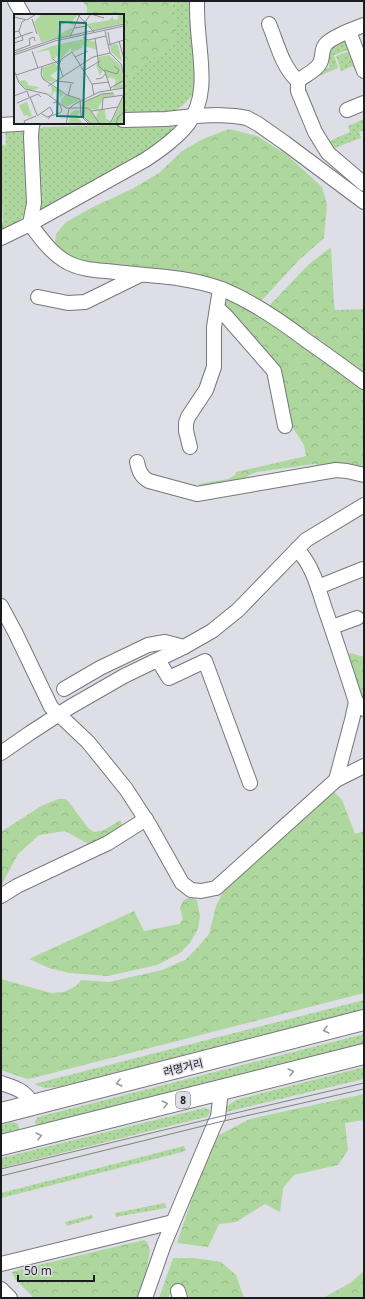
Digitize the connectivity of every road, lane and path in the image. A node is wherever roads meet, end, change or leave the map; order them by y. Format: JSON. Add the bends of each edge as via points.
{"nodes":[{"id":1,"x":15,"y":1,"type":"edge"},
{"id":2,"x":197,"y":1,"type":"edge"},
{"id":3,"x":22,"y":14,"type":"edge"},
{"id":4,"x":269,"y":24,"type":"dead end"},
{"id":5,"x":364,"y":25,"type":"edge"},
{"id":6,"x":349,"y":31,"type":"junction"},
{"id":7,"x":364,"y":71,"type":"edge"},
{"id":8,"x":298,"y":81,"type":"junction"},
{"id":9,"x":364,"y":103,"type":"edge"},
{"id":10,"x":347,"y":110,"type":"dead end"},
{"id":11,"x":194,"y":116,"type":"junction"},
{"id":12,"x":124,"y":120,"type":"edge"},
{"id":13,"x":16,"y":124,"type":"edge"},
{"id":14,"x":32,"y":124,"type":"edge"},
{"id":15,"x":1,"y":125,"type":"edge"},
{"id":16,"x":364,"y":184,"type":"edge"},
{"id":17,"x":364,"y":202,"type":"edge"},
{"id":18,"x":30,"y":224,"type":"junction"},
{"id":19,"x":1,"y":238,"type":"edge"},
{"id":20,"x":140,"y":275,"type":"junction"},
{"id":21,"x":220,"y":289,"type":"junction"},
{"id":22,"x":38,"y":297,"type":"dead end"},
{"id":23,"x":217,"y":308,"type":"junction"},
{"id":24,"x":364,"y":382,"type":"edge"},
{"id":25,"x":286,"y":426,"type":"dead end"},
{"id":26,"x":190,"y":447,"type":"dead end"},
{"id":27,"x":137,"y":462,"type":"dead end"},
{"id":28,"x":364,"y":475,"type":"edge"},
{"id":29,"x":364,"y":505,"type":"edge"},
{"id":30,"x":297,"y":549,"type":"junction"},
{"id":31,"x":363,"y":569,"type":"dead end"},
{"id":32,"x":318,"y":587,"type":"junction"},
{"id":33,"x":1,"y":606,"type":"edge"},
{"id":34,"x":357,"y":618,"type":"dead end"},
{"id":35,"x":332,"y":627,"type":"junction"},
{"id":36,"x":184,"y":647,"type":"junction"},
{"id":37,"x":158,"y":660,"type":"junction"},
{"id":38,"x":64,"y":689,"type":"dead end"},
{"id":39,"x":360,"y":706,"type":"edge"},
{"id":40,"x":58,"y":715,"type":"junction"},
{"id":41,"x":1,"y":754,"type":"edge"},
{"id":42,"x":364,"y":766,"type":"edge"},
{"id":43,"x":336,"y":780,"type":"junction"},
{"id":44,"x":250,"y":783,"type":"dead end"},
{"id":45,"x":146,"y":819,"type":"junction"},
{"id":46,"x":1,"y":896,"type":"edge"},
{"id":47,"x":364,"y":1020,"type":"edge"},
{"id":48,"x":364,"y":1054,"type":"edge"},
{"id":49,"x":1,"y":1083,"type":"edge"},
{"id":50,"x":221,"y":1090,"type":"junction"},
{"id":51,"x":33,"y":1105,"type":"junction"},
{"id":52,"x":1,"y":1113,"type":"edge"},
{"id":53,"x":1,"y":1145,"type":"edge"},
{"id":54,"x":173,"y":1222,"type":"junction"},
{"id":55,"x":1,"y":1264,"type":"edge"},
{"id":56,"x":1,"y":1289,"type":"edge"},
{"id":57,"x":10,"y":1298,"type":"edge"},
{"id":58,"x":145,"y":1298,"type":"edge"}],
"edges":[{"from":1,"to":3,"type":"street"},
{"from":2,"to":11,"type":"street","via":[[202,81]]},
{"from":4,"to":8,"type":"street","via":[[290,74]]},
{"from":5,"to":6,"type":"street"},
{"from":6,"to":7,"type":"street"},
{"from":6,"to":8,"type":"street","via":[[325,45],[321,63]]},
{"from":8,"to":16,"type":"street","via":[[295,97],[328,153]]},
{"from":9,"to":10,"type":"street"},
{"from":11,"to":12,"type":"street"},
{"from":11,"to":17,"type":"street","via":[[247,118]]},
{"from":11,"to":18,"type":"street","via":[[163,148],[145,160]]},
{"from":13,"to":15,"type":"street"},
{"from":14,"to":18,"type":"street","via":[[34,203]]},
{"from":18,"to":19,"type":"street"},
{"from":18,"to":20,"type":"street","via":[[45,244],[64,260],[78,267]]},
{"from":20,"to":21,"type":"street","via":[[201,282]]},
{"from":20,"to":22,"type":"street","via":[[86,302],[68,303]]},
{"from":21,"to":23,"type":"street"},
{"from":21,"to":24,"type":"street","via":[[278,319]]},
{"from":23,"to":25,"type":"street","via":[[274,372]]},
{"from":23,"to":26,"type":"street","via":[[213,340],[214,367],[206,390],[186,423]]},
{"from":27,"to":28,"type":"street","via":[[139,472],[149,481],[197,494],[336,470]]},
{"from":29,"to":30,"type":"street","via":[[312,536]]},
{"from":30,"to":32,"type":"street","via":[[310,565]]},
{"from":30,"to":36,"type":"street","via":[[238,610],[212,631]]},
{"from":31,"to":32,"type":"street"},
{"from":32,"to":35,"type":"street"},
{"from":33,"to":40,"type":"street","via":[[51,707]]},
{"from":34,"to":35,"type":"street"},
{"from":35,"to":39,"type":"street"},
{"from":36,"to":37,"type":"street"},
{"from":36,"to":38,"type":"street","via":[[165,642],[148,645]]},
{"from":37,"to":40,"type":"street","via":[[124,676]]},
{"from":37,"to":44,"type":"street","via":[[169,678],[205,661]]},
{"from":39,"to":43,"type":"street","via":[[352,720]]},
{"from":40,"to":41,"type":"street"},
{"from":40,"to":45,"type":"street","via":[[88,742],[126,789]]},
{"from":42,"to":43,"type":"street"},
{"from":43,"to":45,"type":"street","via":[[216,888],[191,890],[182,883]]},
{"from":45,"to":46,"type":"street","via":[[108,843]]},
{"from":47,"to":51,"type":"highway","name":"려명거리","one_way":true},
{"from":50,"to":48,"type":"highway","number":"8","one_way":true},
{"from":49,"to":51,"type":"street","via":[[21,1090]]},
{"from":53,"to":50,"type":"highway","number":"8","one_way":true},
{"from":50,"to":54,"type":"street","via":[[218,1117]]},
{"from":51,"to":52,"type":"highway","name":"려명거리"},
{"from":54,"to":55,"type":"street"},
{"from":54,"to":58,"type":"street"},
{"from":56,"to":57,"type":"street"}]}
